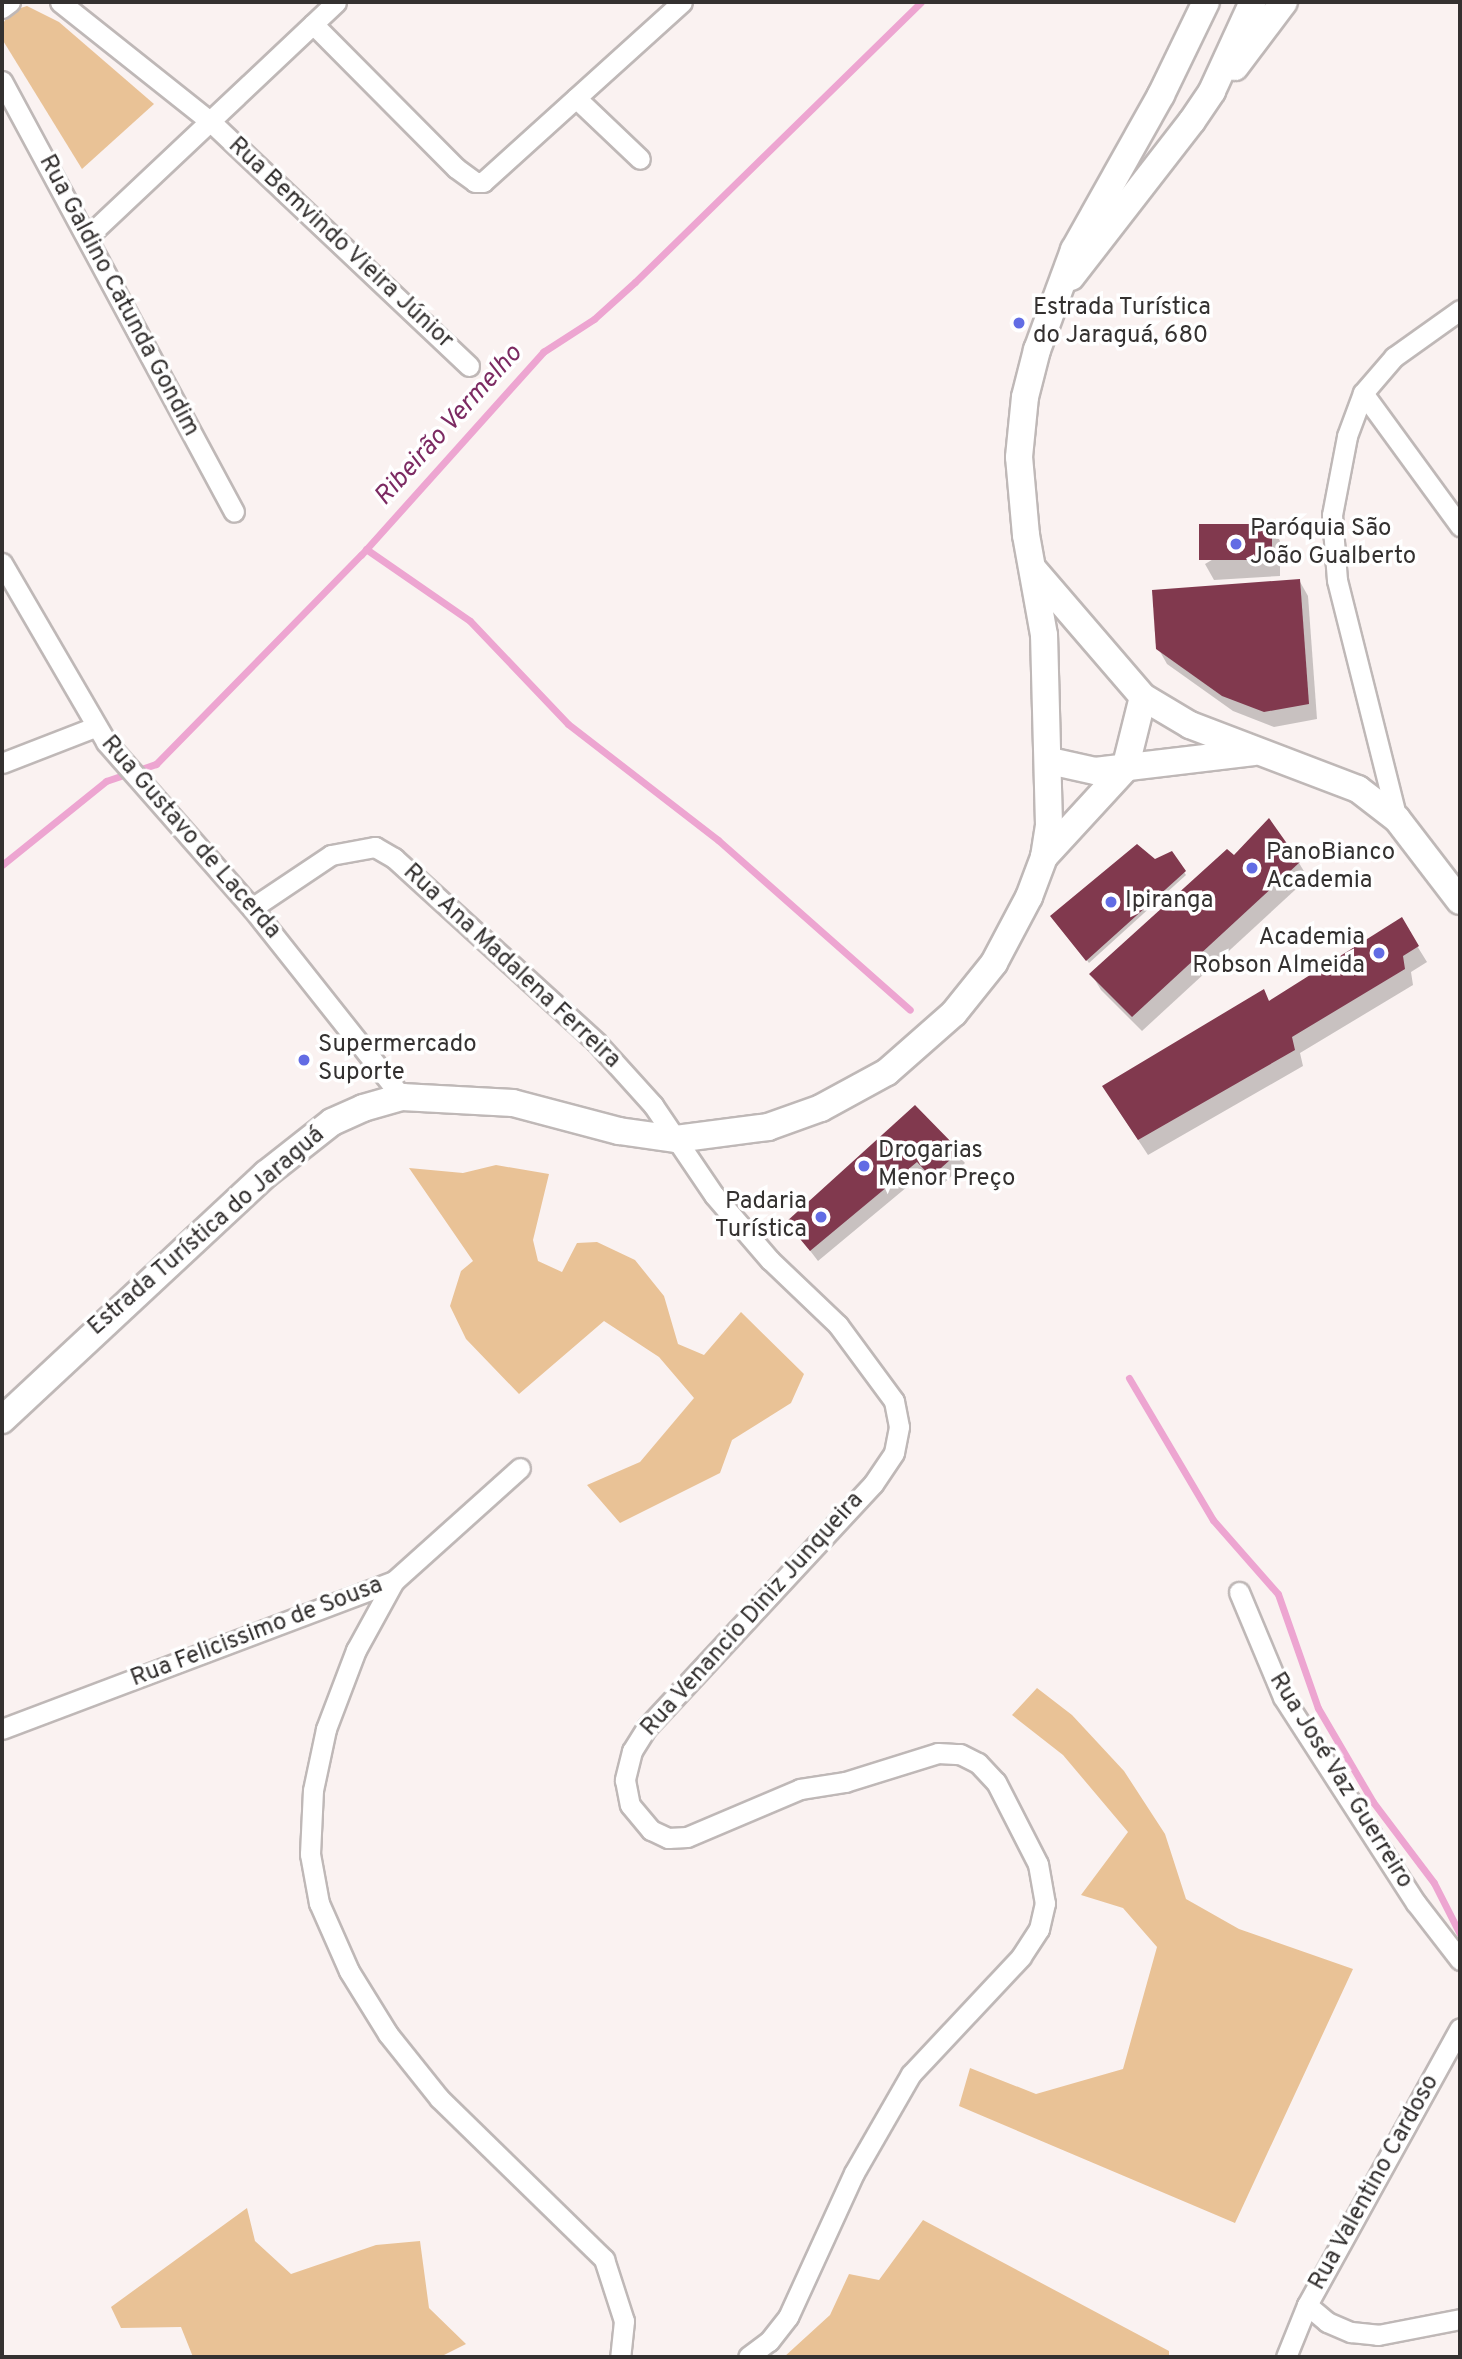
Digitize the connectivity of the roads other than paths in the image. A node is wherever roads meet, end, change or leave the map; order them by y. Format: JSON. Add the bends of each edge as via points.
{"nodes":[{"id":1,"x":10,"y":2,"type":"edge"},
{"id":2,"x":61,"y":2,"type":"edge"},
{"id":3,"x":336,"y":2,"type":"edge"},
{"id":4,"x":682,"y":2,"type":"edge"},
{"id":5,"x":1206,"y":2,"type":"edge"},
{"id":6,"x":1253,"y":2,"type":"edge"},
{"id":7,"x":1284,"y":2,"type":"edge"},
{"id":8,"x":2,"y":8,"type":"edge"},
{"id":9,"x":313,"y":24,"type":"junction"},
{"id":10,"x":2,"y":81,"type":"edge"},
{"id":11,"x":1212,"y":91,"type":"junction"},
{"id":12,"x":576,"y":98,"type":"junction"},
{"id":13,"x":211,"y":122,"type":"junction"},
{"id":14,"x":640,"y":159,"type":"dead end"},
{"id":15,"x":87,"y":237,"type":"junction"},
{"id":16,"x":1054,"y":297,"type":"junction"},
{"id":17,"x":1460,"y":310,"type":"edge"},
{"id":18,"x":469,"y":366,"type":"dead end"},
{"id":19,"x":1363,"y":393,"type":"junction"},
{"id":20,"x":234,"y":512,"type":"dead end"},
{"id":21,"x":1460,"y":526,"type":"edge"},
{"id":22,"x":2,"y":563,"type":"edge"},
{"id":23,"x":1032,"y":568,"type":"junction"},
{"id":24,"x":1085,"y":634,"type":"junction"},
{"id":25,"x":1044,"y":635,"type":"junction"},
{"id":26,"x":1143,"y":697,"type":"junction"},
{"id":27,"x":101,"y":735,"type":"junction"},
{"id":28,"x":1256,"y":751,"type":"junction"},
{"id":29,"x":1050,"y":761,"type":"junction"},
{"id":30,"x":2,"y":763,"type":"edge"},
{"id":31,"x":1125,"y":769,"type":"junction"},
{"id":32,"x":1397,"y":819,"type":"junction"},
{"id":33,"x":1044,"y":857,"type":"junction"},
{"id":34,"x":1460,"y":901,"type":"edge"},
{"id":35,"x":253,"y":908,"type":"junction"},
{"id":36,"x":402,"y":1097,"type":"junction"},
{"id":37,"x":676,"y":1139,"type":"junction"},
{"id":38,"x":2,"y":1420,"type":"edge"},
{"id":39,"x":520,"y":1468,"type":"dead end"},
{"id":40,"x":394,"y":1581,"type":"junction"},
{"id":41,"x":1239,"y":1592,"type":"dead end"},
{"id":42,"x":2,"y":1729,"type":"edge"},
{"id":43,"x":1460,"y":1960,"type":"edge"},
{"id":44,"x":1460,"y":2028,"type":"edge"},
{"id":45,"x":1307,"y":2305,"type":"junction"},
{"id":46,"x":1460,"y":2319,"type":"edge"},
{"id":47,"x":620,"y":2357,"type":"edge"},
{"id":48,"x":748,"y":2357,"type":"edge"},
{"id":49,"x":1286,"y":2357,"type":"edge"}],
"edges":[{"from":1,"to":8,"type":"street"},
{"from":2,"to":13,"type":"street","name":"Rua Bemvindo Vieira Júnior"},
{"from":3,"to":9,"type":"street"},
{"from":4,"to":12,"type":"street"},
{"from":5,"to":16,"type":"main road","name":"Estrada Turística do Jaraguá","via":[[1161,95],[1089,220]]},
{"from":6,"to":11,"type":"main road","name":"Estrada Turística do Jaraguá"},
{"from":7,"to":11,"type":"main road","via":[[1241,61]]},
{"from":9,"to":12,"type":"street","via":[[475,182],[490,178]]},
{"from":9,"to":13,"type":"street"},
{"from":10,"to":15,"type":"street","name":"Rua Galdino Catunda Gondim"},
{"from":11,"to":16,"type":"main road","name":"Estrada Turística do Jaraguá","via":[[1129,207]]},
{"from":12,"to":14,"type":"street"},
{"from":13,"to":15,"type":"street"},
{"from":13,"to":18,"type":"street","name":"Rua Bemvindo Vieira Júnior"},
{"from":15,"to":20,"type":"street","name":"Rua Galdino Catunda Gondim"},
{"from":16,"to":23,"type":"main road","name":"Estrada Turística do Jaraguá","via":[[1025,397],[1019,457]]},
{"from":17,"to":19,"type":"street","via":[[1394,357]]},
{"from":19,"to":21,"type":"street"},
{"from":19,"to":32,"type":"street","via":[[1347,436],[1332,515],[1337,580]]},
{"from":22,"to":27,"type":"street","name":"Rua Gustavo de Lacerda"},
{"from":23,"to":24,"type":"main road"},
{"from":23,"to":25,"type":"main road","name":"Estrada Turística do Jaraguá"},
{"from":24,"to":25,"type":"main road","via":[[1062,624]]},
{"from":24,"to":26,"type":"main road"},
{"from":25,"to":29,"type":"main road","name":"Estrada Turística do Jaraguá"},
{"from":26,"to":28,"type":"main road","via":[[1190,725]]},
{"from":26,"to":31,"type":"main road"},
{"from":27,"to":30,"type":"street"},
{"from":27,"to":35,"type":"street","name":"Rua Gustavo de Lacerda"},
{"from":28,"to":31,"type":"main road"},
{"from":28,"to":32,"type":"main road","via":[[1358,789]]},
{"from":29,"to":31,"type":"main road","via":[[1095,771]]},
{"from":29,"to":33,"type":"main road","name":"Estrada Turística do Jaraguá"},
{"from":31,"to":33,"type":"main road"},
{"from":32,"to":34,"type":"main road"},
{"from":33,"to":37,"type":"main road","name":"Estrada Turística do Jaraguá","via":[[1030,898],[994,962],[954,1013],[897,1065],[821,1108],[768,1127]]},
{"from":35,"to":36,"type":"street","name":"Rua Gustavo de Lacerda"},
{"from":35,"to":37,"type":"street","name":"Rua Ana Madalena Ferreira","via":[[331,855],[374,847],[394,858],[597,1043]]},
{"from":36,"to":37,"type":"main road","name":"Estrada Turística do Jaraguá","via":[[513,1103],[619,1131]]},
{"from":36,"to":38,"type":"main road","name":"Estrada Turística do Jaraguá","via":[[332,1122],[266,1174]]},
{"from":37,"to":48,"type":"street","name":"Rua Venancio Diniz Junqueira","via":[[722,1205],[877,1372],[894,1401],[899,1427],[894,1453],[873,1484],[647,1727],[632,1751],[625,1780],[630,1805],[651,1830],[668,1838],[687,1837],[800,1790],[845,1782],[938,1754],[960,1754],[978,1763],[996,1782],[1038,1864],[1045,1903],[1039,1929],[1021,1957],[911,2074],[854,2173],[788,2317],[769,2341]]},
{"from":39,"to":40,"type":"street","name":"Rua Felicissimo de Sousa"},
{"from":40,"to":42,"type":"street","name":"Rua Felicissimo de Sousa"},
{"from":40,"to":47,"type":"street","via":[[356,1650],[326,1729],[313,1790],[310,1854],[319,1903],[349,1971],[388,2034],[439,2098],[586,2236],[604,2259],[624,2321]]},
{"from":41,"to":43,"type":"street","name":"Rua José Vaz Guerreiro","via":[[1283,1697],[1416,1903]]},
{"from":44,"to":45,"type":"street","name":"Rua Valentino Cardoso"},
{"from":45,"to":46,"type":"street","name":"Rua Valentino Cardoso","via":[[1327,2322],[1352,2332],[1378,2335]]},
{"from":45,"to":49,"type":"street"}]}
